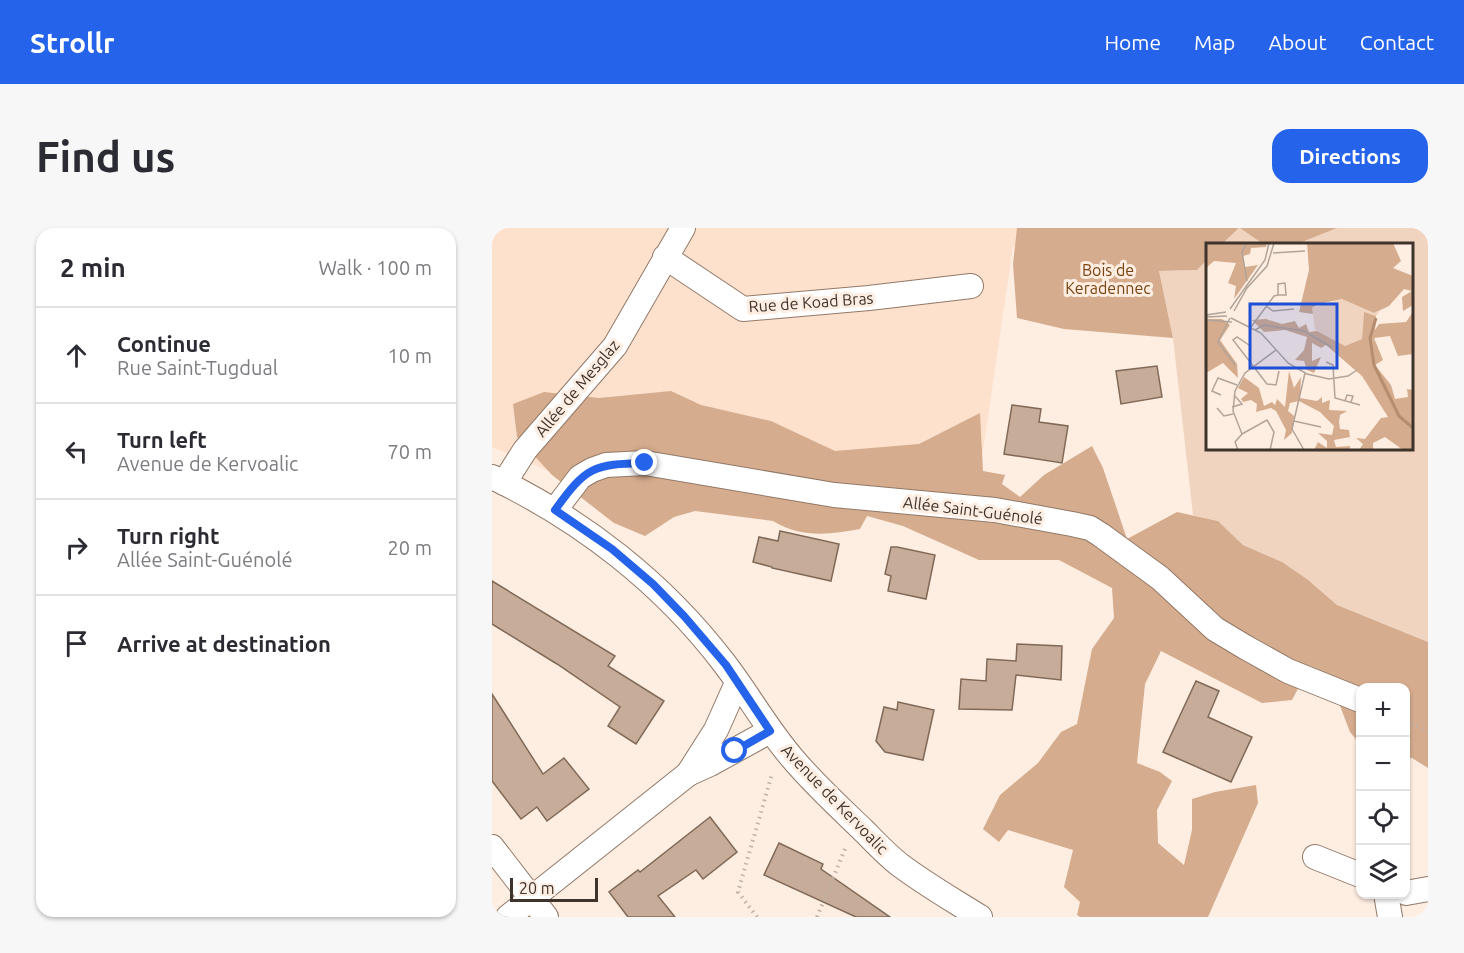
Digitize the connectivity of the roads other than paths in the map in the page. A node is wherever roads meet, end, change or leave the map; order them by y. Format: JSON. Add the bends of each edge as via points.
{"nodes":[{"id":1,"x":683,"y":228,"type":"edge"},
{"id":2,"x":665,"y":257,"type":"junction"},
{"id":3,"x":971,"y":286,"type":"dead end"},
{"id":4,"x":498,"y":480,"type":"edge"},
{"id":5,"x":555,"y":510,"type":"junction"},
{"id":6,"x":737,"y":682,"type":"junction"},
{"id":7,"x":1356,"y":698,"type":"edge"},
{"id":8,"x":770,"y":731,"type":"junction"},
{"id":9,"x":688,"y":774,"type":"junction"},
{"id":10,"x":492,"y":847,"type":"edge"},
{"id":11,"x":1316,"y":857,"type":"dead end"},
{"id":12,"x":1356,"y":873,"type":"edge"},
{"id":13,"x":1428,"y":889,"type":"edge"},
{"id":14,"x":1410,"y":894,"type":"edge"},
{"id":15,"x":531,"y":898,"type":"junction"},
{"id":16,"x":508,"y":917,"type":"edge"},
{"id":17,"x":546,"y":917,"type":"edge"},
{"id":18,"x":980,"y":917,"type":"edge"}],
"edges":[{"from":1,"to":2,"type":"street","name":"Allée de Mesglaz"},
{"from":2,"to":3,"type":"street","name":"Rue de Koad Bras","via":[[742,309]]},
{"from":2,"to":4,"type":"street","name":"Allée de Mesglaz","via":[[615,346]]},
{"from":4,"to":5,"type":"street","name":"Avenue de Kervoalic"},
{"from":5,"to":6,"type":"street","name":"Avenue de Kervoalic","via":[[612,549],[653,584],[702,635]]},
{"from":5,"to":7,"type":"street","name":"Allée Saint-Guénolé","via":[[580,477],[592,470],[606,465],[645,463],[834,495],[995,510],[1081,526],[1101,535],[1160,578],[1215,629],[1245,648],[1288,671]]},
{"from":6,"to":8,"type":"street","name":"Avenue de Kervoalic"},
{"from":6,"to":9,"type":"street","via":[[716,730]]},
{"from":8,"to":9,"type":"street"},
{"from":8,"to":18,"type":"street","name":"Avenue de Kervoalic","via":[[792,759],[900,865]]},
{"from":9,"to":15,"type":"street"},
{"from":10,"to":15,"type":"street"},
{"from":11,"to":12,"type":"street"},
{"from":13,"to":14,"type":"street"},
{"from":15,"to":16,"type":"street"},
{"from":15,"to":17,"type":"street"}]}
